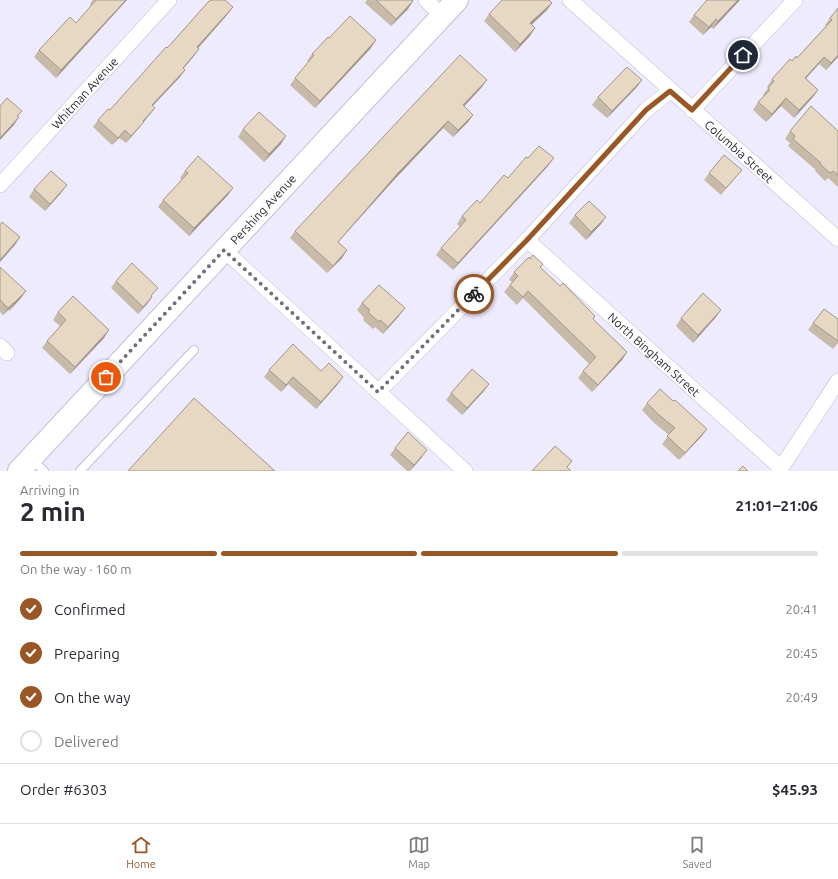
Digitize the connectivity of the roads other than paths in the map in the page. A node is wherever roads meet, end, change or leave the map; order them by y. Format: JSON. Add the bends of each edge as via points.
{"nodes":[{"id":1,"x":169,"y":0,"type":"edge"},
{"id":2,"x":426,"y":0,"type":"edge"},
{"id":3,"x":457,"y":0,"type":"edge"},
{"id":4,"x":570,"y":0,"type":"edge"},
{"id":5,"x":795,"y":0,"type":"edge"},
{"id":6,"x":442,"y":16,"type":"junction"},
{"id":7,"x":670,"y":91,"type":"junction"},
{"id":8,"x":692,"y":110,"type":"junction"},
{"id":9,"x":0,"y":185,"type":"edge"},
{"id":10,"x":838,"y":239,"type":"edge"},
{"id":11,"x":527,"y":240,"type":"junction"},
{"id":12,"x":224,"y":250,"type":"junction"},
{"id":13,"x":194,"y":350,"type":"dead end"},
{"id":14,"x":836,"y":390,"type":"edge"},
{"id":15,"x":378,"y":392,"type":"junction"},
{"id":16,"x":31,"y":467,"type":"edge"},
{"id":17,"x":780,"y":470,"type":"edge"},
{"id":18,"x":80,"y":471,"type":"edge"},
{"id":19,"x":465,"y":471,"type":"edge"}],
"edges":[{"from":1,"to":9,"type":"street","name":"Whitman Avenue"},
{"from":2,"to":6,"type":"street"},
{"from":3,"to":6,"type":"street","name":"Pershing Avenue"},
{"from":4,"to":7,"type":"street","name":"Columbia Street"},
{"from":5,"to":8,"type":"street"},
{"from":6,"to":12,"type":"street","name":"Pershing Avenue"},
{"from":7,"to":8,"type":"street","name":"Columbia Street"},
{"from":7,"to":11,"type":"street","via":[[646,110]]},
{"from":8,"to":10,"type":"street","name":"Columbia Street"},
{"from":11,"to":15,"type":"street"},
{"from":11,"to":17,"type":"street","name":"North Bingham Street"},
{"from":12,"to":15,"type":"street"},
{"from":12,"to":16,"type":"street","name":"Pershing Avenue"},
{"from":13,"to":18,"type":"lane"},
{"from":14,"to":17,"type":"street"},
{"from":15,"to":19,"type":"street"}]}
